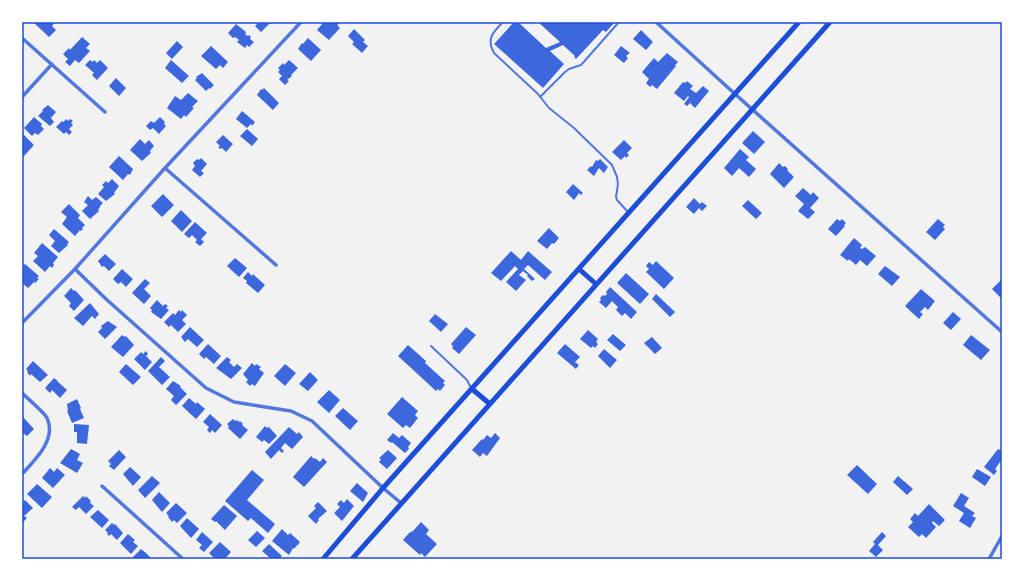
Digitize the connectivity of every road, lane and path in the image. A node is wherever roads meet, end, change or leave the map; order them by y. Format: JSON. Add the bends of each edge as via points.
{"nodes":[{"id":1,"x":300,"y":22,"type":"edge"},
{"id":2,"x":503,"y":22,"type":"edge"},
{"id":3,"x":620,"y":22,"type":"edge"},
{"id":4,"x":656,"y":22,"type":"edge"},
{"id":5,"x":799,"y":22,"type":"edge"},
{"id":6,"x":830,"y":22,"type":"edge"},
{"id":7,"x":22,"y":38,"type":"edge"},
{"id":8,"x":52,"y":64,"type":"junction"},
{"id":9,"x":734,"y":94,"type":"junction"},
{"id":10,"x":22,"y":97,"type":"edge"},
{"id":11,"x":540,"y":97,"type":"junction"},
{"id":12,"x":752,"y":109,"type":"junction"},
{"id":13,"x":105,"y":112,"type":"dead end"},
{"id":14,"x":165,"y":168,"type":"junction"},
{"id":15,"x":629,"y":212,"type":"junction"},
{"id":16,"x":276,"y":265,"type":"dead end"},
{"id":17,"x":75,"y":269,"type":"junction"},
{"id":18,"x":579,"y":269,"type":"junction"},
{"id":19,"x":596,"y":284,"type":"junction"},
{"id":20,"x":22,"y":323,"type":"edge"},
{"id":21,"x":1002,"y":332,"type":"edge"},
{"id":22,"x":431,"y":346,"type":"dead end"},
{"id":23,"x":472,"y":389,"type":"junction"},
{"id":24,"x":22,"y":394,"type":"edge"},
{"id":25,"x":490,"y":404,"type":"junction"},
{"id":26,"x":22,"y":474,"type":"edge"},
{"id":27,"x":102,"y":486,"type":"dead end"},
{"id":28,"x":383,"y":488,"type":"junction"},
{"id":29,"x":401,"y":503,"type":"junction"},
{"id":30,"x":1002,"y":536,"type":"edge"},
{"id":31,"x":183,"y":559,"type":"edge"},
{"id":32,"x":323,"y":559,"type":"edge"},
{"id":33,"x":352,"y":559,"type":"edge"},
{"id":34,"x":989,"y":559,"type":"edge"}],
"edges":[{"from":1,"to":14,"type":"street"},
{"from":2,"to":11,"type":"lane","via":[[492,36],[491,49]]},
{"from":3,"to":11,"type":"lane","via":[[581,65],[565,72]]},
{"from":4,"to":9,"type":"street"},
{"from":5,"to":9,"type":"main road"},
{"from":6,"to":12,"type":"main road"},
{"from":7,"to":8,"type":"street"},
{"from":8,"to":10,"type":"street"},
{"from":8,"to":13,"type":"street"},
{"from":9,"to":12,"type":"street"},
{"from":9,"to":15,"type":"main road"},
{"from":11,"to":15,"type":"lane","via":[[612,165],[617,177],[617,200]]},
{"from":12,"to":19,"type":"main road"},
{"from":12,"to":21,"type":"street"},
{"from":14,"to":16,"type":"street"},
{"from":14,"to":17,"type":"street"},
{"from":15,"to":18,"type":"main road"},
{"from":17,"to":20,"type":"street"},
{"from":17,"to":28,"type":"street","via":[[206,388],[234,402],[291,411],[312,421]]},
{"from":18,"to":19,"type":"main road"},
{"from":18,"to":23,"type":"main road"},
{"from":19,"to":25,"type":"main road"},
{"from":22,"to":23,"type":"lane","via":[[467,380]]},
{"from":23,"to":25,"type":"main road"},
{"from":23,"to":28,"type":"main road"},
{"from":24,"to":26,"type":"street","via":[[47,417],[50,432],[44,448]]},
{"from":25,"to":29,"type":"main road"},
{"from":27,"to":31,"type":"street"},
{"from":28,"to":29,"type":"street"},
{"from":28,"to":32,"type":"main road"},
{"from":29,"to":33,"type":"main road"},
{"from":30,"to":34,"type":"street"}]}
